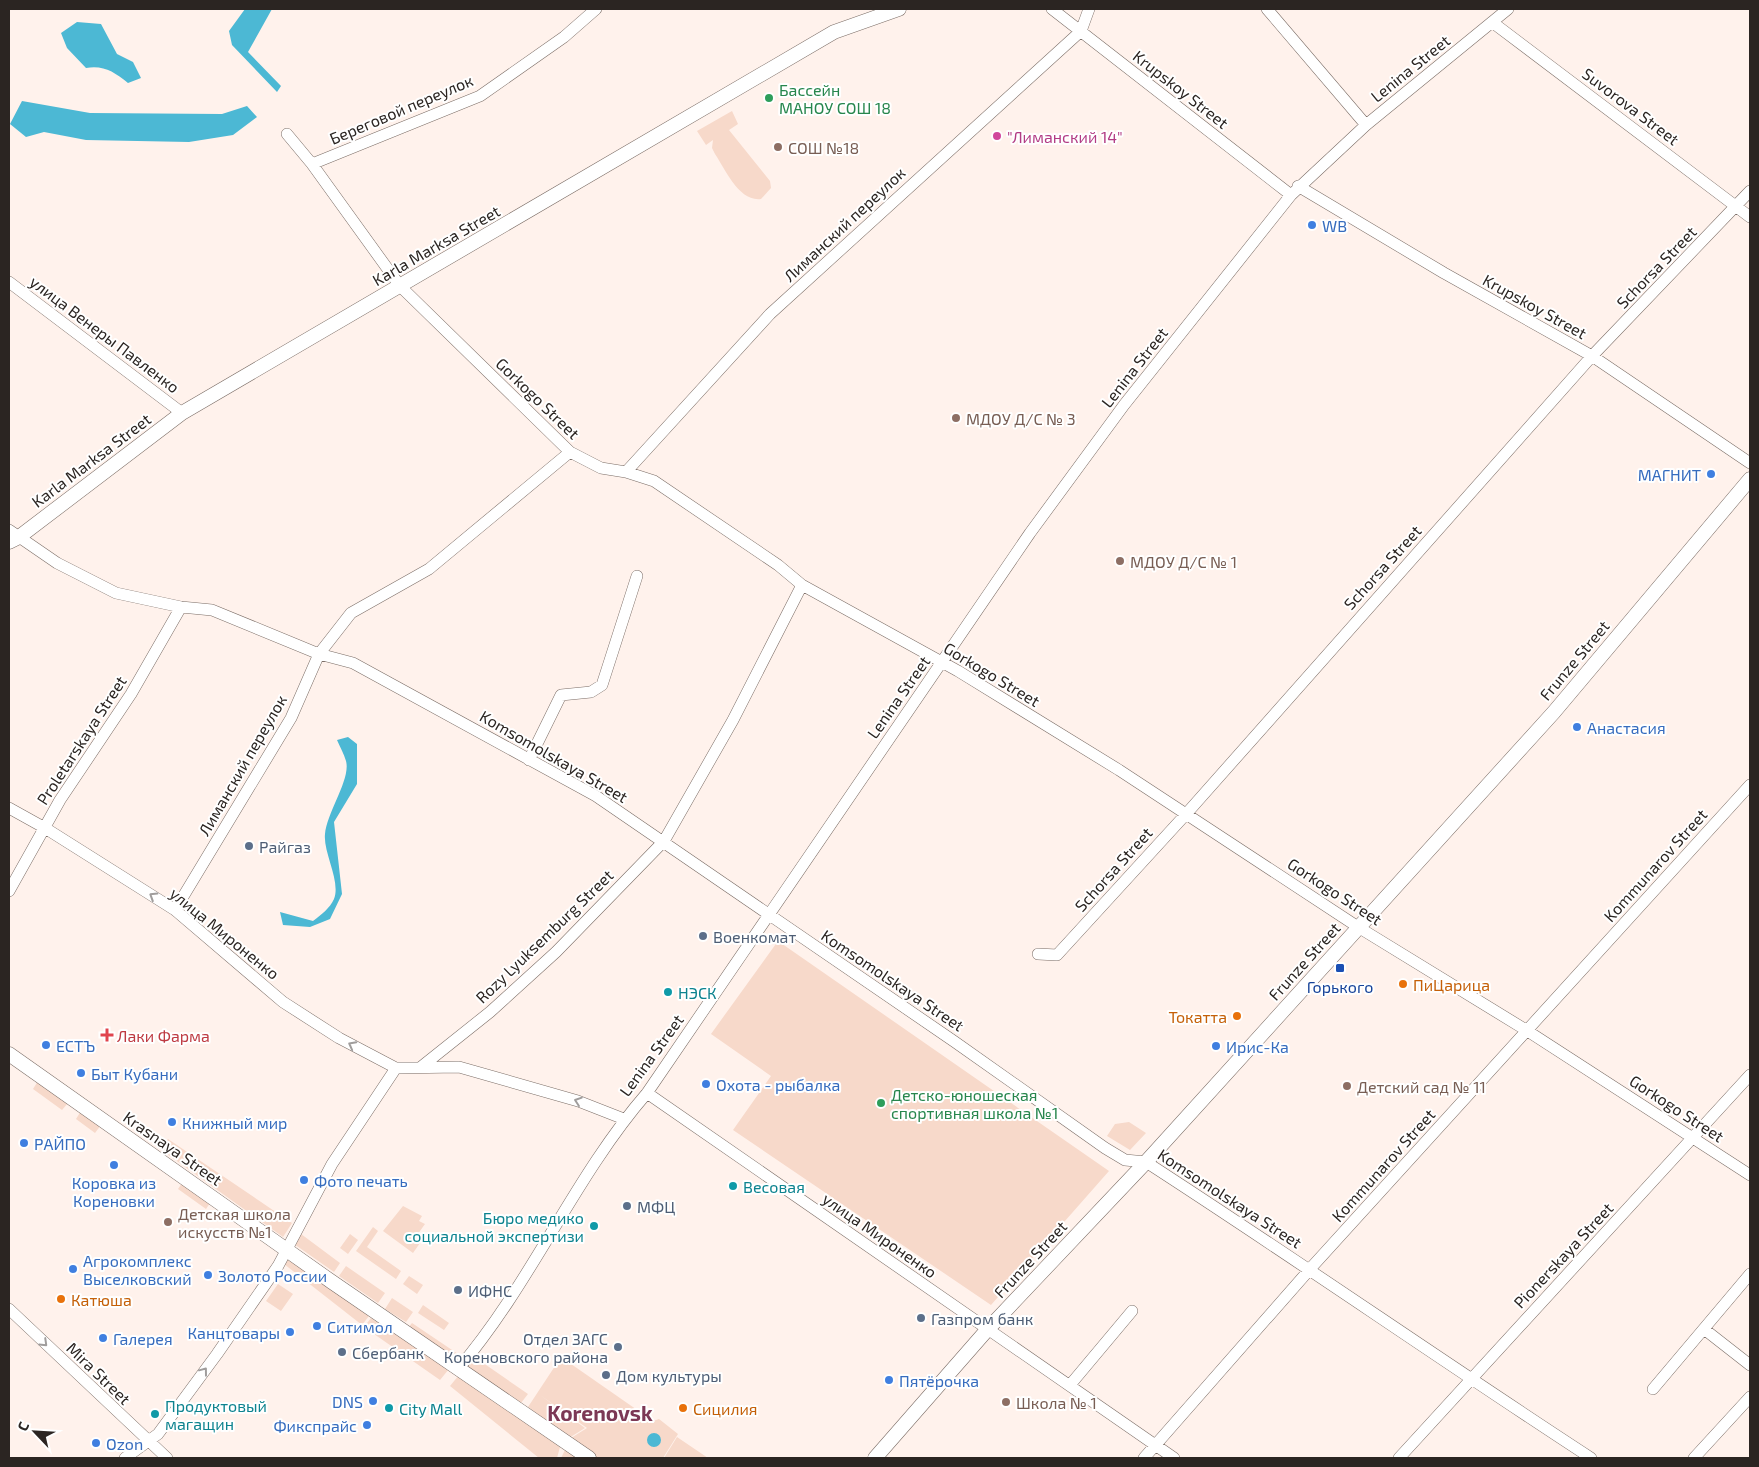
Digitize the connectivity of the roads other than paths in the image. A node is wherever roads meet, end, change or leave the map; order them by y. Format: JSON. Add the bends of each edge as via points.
{"nodes":[{"id":1,"x":596,"y":9,"type":"edge"},
{"id":2,"x":899,"y":9,"type":"edge"},
{"id":3,"x":1052,"y":9,"type":"edge"},
{"id":4,"x":1089,"y":9,"type":"edge"},
{"id":5,"x":1266,"y":9,"type":"edge"},
{"id":6,"x":1508,"y":9,"type":"edge"},
{"id":7,"x":1492,"y":22,"type":"junction"},
{"id":8,"x":1081,"y":31,"type":"junction"},
{"id":9,"x":1366,"y":125,"type":"junction"},
{"id":10,"x":287,"y":134,"type":"dead end"},
{"id":11,"x":312,"y":164,"type":"junction"},
{"id":12,"x":1295,"y":190,"type":"junction"},
{"id":13,"x":1750,"y":191,"type":"edge"},
{"id":14,"x":1738,"y":206,"type":"junction"},
{"id":15,"x":1750,"y":217,"type":"edge"},
{"id":16,"x":9,"y":282,"type":"edge"},
{"id":17,"x":400,"y":286,"type":"junction"},
{"id":18,"x":1592,"y":356,"type":"junction"},
{"id":19,"x":182,"y":413,"type":"junction"},
{"id":20,"x":570,"y":452,"type":"junction"},
{"id":21,"x":1750,"y":463,"type":"edge"},
{"id":22,"x":626,"y":472,"type":"junction"},
{"id":23,"x":1750,"y":479,"type":"edge"},
{"id":24,"x":12,"y":536,"type":"edge"},
{"id":25,"x":637,"y":576,"type":"dead end"},
{"id":26,"x":802,"y":585,"type":"junction"},
{"id":27,"x":180,"y":607,"type":"junction"},
{"id":28,"x":319,"y":654,"type":"junction"},
{"id":29,"x":942,"y":663,"type":"junction"},
{"id":30,"x":529,"y":760,"type":"junction"},
{"id":31,"x":1750,"y":785,"type":"edge"},
{"id":32,"x":9,"y":808,"type":"edge"},
{"id":33,"x":1187,"y":813,"type":"junction"},
{"id":34,"x":45,"y":828,"type":"junction"},
{"id":35,"x":664,"y":841,"type":"junction"},
{"id":36,"x":9,"y":891,"type":"edge"},
{"id":37,"x":175,"y":910,"type":"junction"},
{"id":38,"x":769,"y":916,"type":"junction"},
{"id":39,"x":1358,"y":927,"type":"junction"},
{"id":40,"x":1038,"y":954,"type":"dead end"},
{"id":41,"x":1526,"y":1030,"type":"junction"},
{"id":42,"x":9,"y":1054,"type":"edge"},
{"id":43,"x":421,"y":1067,"type":"junction"},
{"id":44,"x":396,"y":1068,"type":"junction"},
{"id":45,"x":1750,"y":1074,"type":"edge"},
{"id":46,"x":647,"y":1092,"type":"junction"},
{"id":47,"x":624,"y":1119,"type":"junction"},
{"id":48,"x":1694,"y":1138,"type":"junction"},
{"id":49,"x":1146,"y":1162,"type":"junction"},
{"id":50,"x":1750,"y":1174,"type":"edge"},
{"id":51,"x":287,"y":1250,"type":"junction"},
{"id":52,"x":1310,"y":1269,"type":"junction"},
{"id":53,"x":1750,"y":1274,"type":"edge"},
{"id":54,"x":9,"y":1309,"type":"edge"},
{"id":55,"x":1132,"y":1311,"type":"dead end"},
{"id":56,"x":1704,"y":1329,"type":"junction"},
{"id":57,"x":987,"y":1330,"type":"junction"},
{"id":58,"x":1750,"y":1365,"type":"edge"},
{"id":59,"x":458,"y":1369,"type":"junction"},
{"id":60,"x":1470,"y":1379,"type":"junction"},
{"id":61,"x":1070,"y":1385,"type":"junction"},
{"id":62,"x":1653,"y":1389,"type":"dead end"},
{"id":63,"x":1750,"y":1397,"type":"edge"},
{"id":64,"x":148,"y":1443,"type":"junction"},
{"id":65,"x":1154,"y":1444,"type":"junction"},
{"id":66,"x":125,"y":1458,"type":"edge"},
{"id":67,"x":167,"y":1458,"type":"edge"},
{"id":68,"x":589,"y":1458,"type":"edge"},
{"id":69,"x":875,"y":1458,"type":"edge"},
{"id":70,"x":1144,"y":1458,"type":"edge"},
{"id":71,"x":1174,"y":1458,"type":"edge"},
{"id":72,"x":1399,"y":1458,"type":"edge"},
{"id":73,"x":1591,"y":1458,"type":"edge"},
{"id":74,"x":1694,"y":1458,"type":"edge"}],
"edges":[{"from":1,"to":11,"type":"street","name":"Береговой переулок","via":[[564,37],[480,96]]},
{"from":2,"to":17,"type":"main road","name":"Karla Marksa Street","via":[[834,32]]},
{"from":3,"to":8,"type":"street","name":"Krupskoy Street"},
{"from":4,"to":8,"type":"street","name":"Лиманский переулок"},
{"from":5,"to":9,"type":"street"},
{"from":6,"to":7,"type":"street","name":"Lenina Street"},
{"from":7,"to":9,"type":"street","name":"Lenina Street"},
{"from":7,"to":14,"type":"street","name":"Suvorova Street"},
{"from":8,"to":12,"type":"street","name":"Krupskoy Street"},
{"from":8,"to":22,"type":"street","name":"Лиманский переулок","via":[[770,314]]},
{"from":9,"to":12,"type":"street","name":"Lenina Street"},
{"from":10,"to":11,"type":"street","name":"Gorkogo Street"},
{"from":11,"to":17,"type":"street","name":"Gorkogo Street"},
{"from":12,"to":18,"type":"street","name":"Krupskoy Street"},
{"from":12,"to":29,"type":"street","name":"Lenina Street","via":[[1124,405],[1030,533]]},
{"from":13,"to":14,"type":"street","name":"Schorsa Street"},
{"from":14,"to":15,"type":"street","name":"Suvorova Street"},
{"from":14,"to":18,"type":"street","name":"Schorsa Street"},
{"from":16,"to":19,"type":"street","name":"улица Венеры Павленко"},
{"from":17,"to":19,"type":"main road","name":"Karla Marksa Street"},
{"from":17,"to":20,"type":"street","name":"Gorkogo Street"},
{"from":18,"to":21,"type":"street","name":"Krupskoy Street"},
{"from":18,"to":33,"type":"street","name":"Schorsa Street"},
{"from":19,"to":24,"type":"main road","name":"Karla Marksa Street"},
{"from":20,"to":22,"type":"street","name":"Gorkogo Street","via":[[601,468]]},
{"from":20,"to":28,"type":"street","name":"Лиманский переулок","via":[[429,569],[351,613]]},
{"from":22,"to":26,"type":"street","name":"Gorkogo Street","via":[[654,481],[778,565]]},
{"from":23,"to":39,"type":"main road","name":"Frunze Street","via":[[1554,712]]},
{"from":24,"to":27,"type":"street","name":"Komsomolskaya Street","via":[[116,593]]},
{"from":25,"to":30,"type":"street","via":[[602,684],[591,692],[561,695]]},
{"from":26,"to":29,"type":"street","name":"Gorkogo Street"},
{"from":26,"to":35,"type":"street","name":"Rozy Lyuksemburg Street","via":[[734,720]]},
{"from":27,"to":28,"type":"street","name":"Komsomolskaya Street","via":[[212,610]]},
{"from":27,"to":34,"type":"street","name":"Proletarskaya Street","via":[[131,694],[77,772]]},
{"from":28,"to":30,"type":"street","name":"Komsomolskaya Street","via":[[353,663]]},
{"from":28,"to":37,"type":"street","name":"Лиманский переулок","via":[[292,718]]},
{"from":29,"to":33,"type":"street","name":"Gorkogo Street"},
{"from":29,"to":38,"type":"street","name":"Lenina Street"},
{"from":30,"to":35,"type":"street","name":"Komsomolskaya Street","via":[[596,796]]},
{"from":31,"to":41,"type":"street","name":"Kommunarov Street"},
{"from":32,"to":34,"type":"street","name":"улица Мироненко"},
{"from":33,"to":39,"type":"street","name":"Gorkogo Street"},
{"from":33,"to":40,"type":"street","name":"Schorsa Street","via":[[1056,955]]},
{"from":34,"to":36,"type":"street","name":"Proletarskaya Street"},
{"from":37,"to":34,"type":"street","name":"улица Мироненко","one_way":true},
{"from":35,"to":38,"type":"street","name":"Komsomolskaya Street"},
{"from":35,"to":43,"type":"street","name":"Rozy Lyuksemburg Street","via":[[556,952],[490,1012]]},
{"from":44,"to":37,"type":"street","name":"улица Мироненко","one_way":true,"via":[[339,1038],[283,1002]]},
{"from":38,"to":46,"type":"street","name":"Lenina Street"},
{"from":38,"to":49,"type":"street","name":"Komsomolskaya Street","via":[[1105,1148],[1125,1160]]},
{"from":39,"to":41,"type":"street","name":"Gorkogo Street"},
{"from":39,"to":49,"type":"main road","name":"Frunze Street"},
{"from":41,"to":48,"type":"street","name":"Gorkogo Street"},
{"from":41,"to":52,"type":"street","name":"Kommunarov Street"},
{"from":42,"to":51,"type":"main road","name":"Krasnaya Street"},
{"from":43,"to":44,"type":"street"},
{"from":47,"to":43,"type":"street","one_way":true,"via":[[578,1101],[459,1068]]},
{"from":44,"to":51,"type":"street","via":[[332,1164],[308,1219]]},
{"from":45,"to":48,"type":"street","name":"Pionerskaya Street"},
{"from":46,"to":47,"type":"street","name":"Lenina Street"},
{"from":46,"to":57,"type":"street","name":"улица Мироненко"},
{"from":47,"to":59,"type":"street","name":"Lenina Street","via":[[517,1287]]},
{"from":48,"to":50,"type":"street","name":"Gorkogo Street"},
{"from":48,"to":60,"type":"street","name":"Pionerskaya Street"},
{"from":49,"to":52,"type":"street","name":"Komsomolskaya Street"},
{"from":49,"to":57,"type":"main road","name":"Frunze Street"},
{"from":51,"to":59,"type":"main road","name":"Krasnaya Street"},
{"from":64,"to":51,"type":"street","one_way":true,"via":[[217,1354]]},
{"from":52,"to":60,"type":"street","name":"Komsomolskaya Street"},
{"from":52,"to":65,"type":"street","name":"Kommunarov Street"},
{"from":53,"to":56,"type":"street"},
{"from":54,"to":64,"type":"street","name":"Mira Street","one_way":true},
{"from":55,"to":61,"type":"street"},
{"from":56,"to":58,"type":"street"},
{"from":56,"to":62,"type":"street"},
{"from":57,"to":61,"type":"street","name":"улица Мироненко"},
{"from":57,"to":69,"type":"main road","name":"Frunze Street"},
{"from":59,"to":68,"type":"main road","name":"Krasnaya Street"},
{"from":60,"to":72,"type":"street","name":"Pionerskaya Street"},
{"from":60,"to":73,"type":"street","name":"Komsomolskaya Street"},
{"from":61,"to":65,"type":"street","name":"улица Мироненко"},
{"from":63,"to":74,"type":"street"},
{"from":64,"to":66,"type":"street"},
{"from":64,"to":67,"type":"street","name":"Mira Street"},
{"from":65,"to":70,"type":"street","name":"Kommunarov Street"},
{"from":65,"to":71,"type":"street","name":"улица Мироненко"}]}
